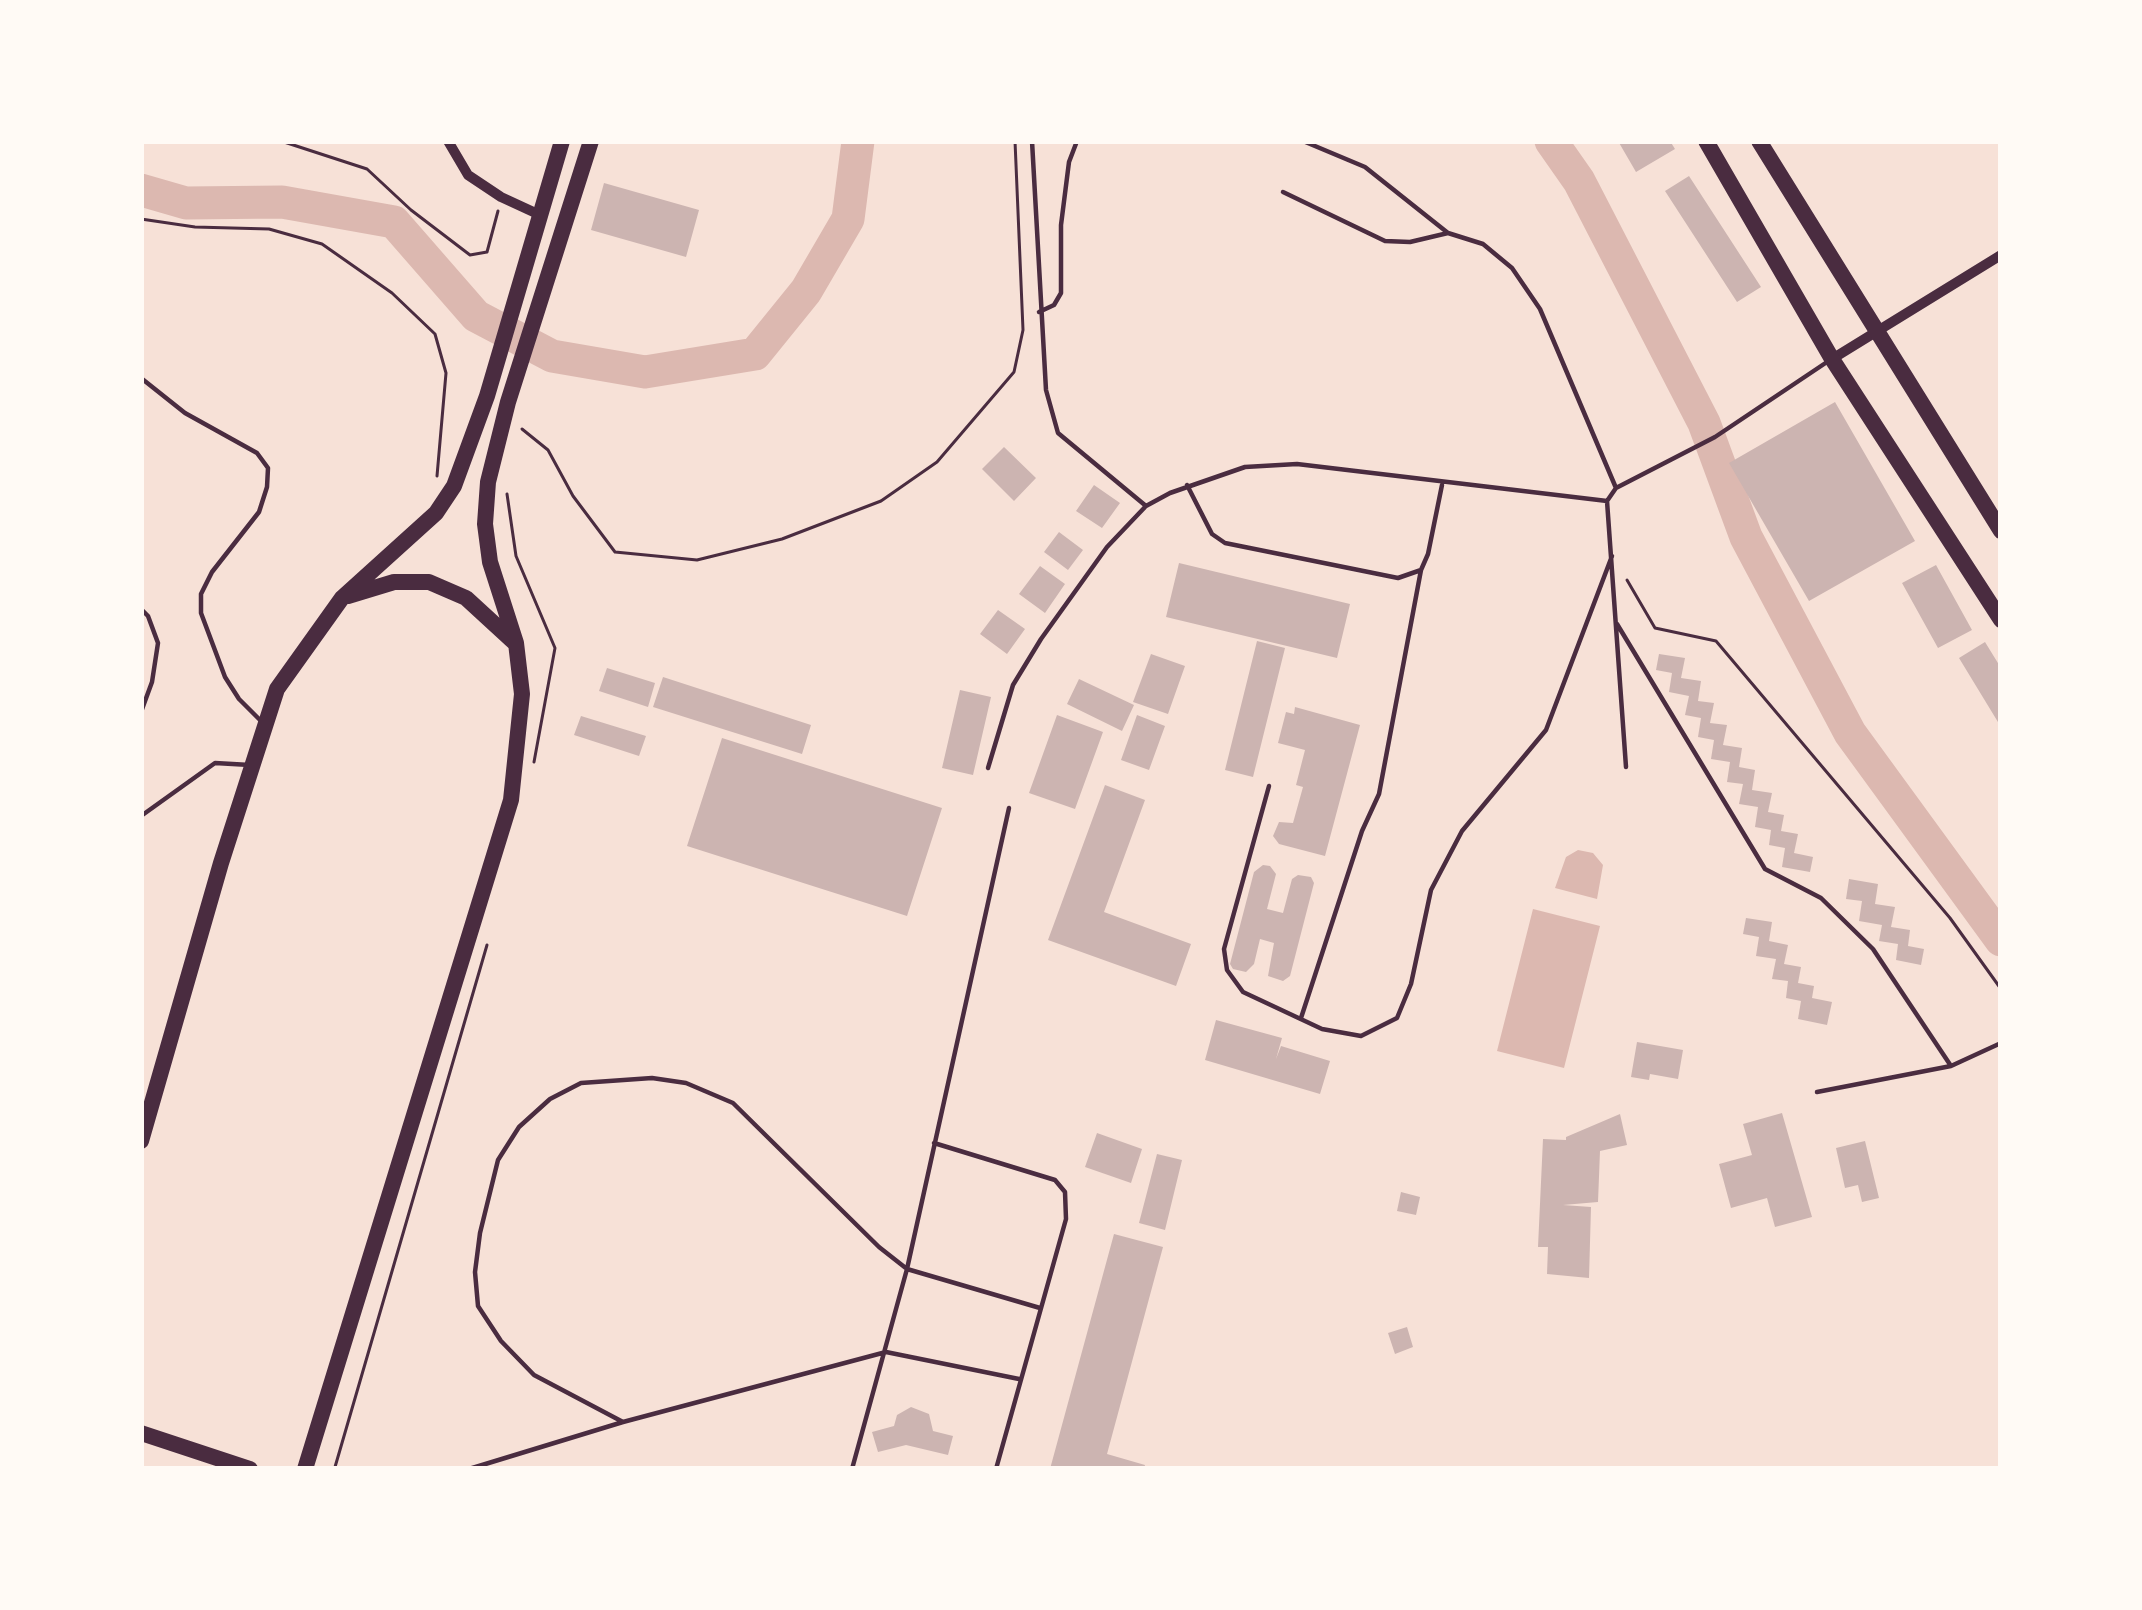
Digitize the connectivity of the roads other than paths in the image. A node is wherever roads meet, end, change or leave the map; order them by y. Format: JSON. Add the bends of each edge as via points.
{"nodes":[{"id":1,"x":448,"y":141,"type":"edge"},
{"id":2,"x":562,"y":141,"type":"edge"},
{"id":3,"x":590,"y":141,"type":"edge"},
{"id":4,"x":1032,"y":141,"type":"edge"},
{"id":5,"x":1077,"y":141,"type":"edge"},
{"id":6,"x":1303,"y":141,"type":"edge"},
{"id":7,"x":1706,"y":141,"type":"edge"},
{"id":8,"x":1759,"y":141,"type":"edge"},
{"id":9,"x":1283,"y":191,"type":"dead end"},
{"id":10,"x":538,"y":222,"type":"junction"},
{"id":11,"x":1448,"y":233,"type":"junction"},
{"id":12,"x":2001,"y":255,"type":"edge"},
{"id":13,"x":1039,"y":312,"type":"junction"},
{"id":14,"x":1876,"y":331,"type":"junction"},
{"id":15,"x":1832,"y":359,"type":"junction"},
{"id":16,"x":141,"y":378,"type":"edge"},
{"id":17,"x":1442,"y":482,"type":"junction"},
{"id":18,"x":1187,"y":485,"type":"junction"},
{"id":19,"x":1616,"y":488,"type":"junction"},
{"id":20,"x":1607,"y":501,"type":"junction"},
{"id":21,"x":1146,"y":506,"type":"junction"},
{"id":22,"x":2001,"y":531,"type":"edge"},
{"id":23,"x":1612,"y":556,"type":"junction"},
{"id":24,"x":1421,"y":570,"type":"junction"},
{"id":25,"x":342,"y":598,"type":"junction"},
{"id":26,"x":141,"y":609,"type":"edge"},
{"id":27,"x":2001,"y":620,"type":"edge"},
{"id":28,"x":1617,"y":624,"type":"junction"},
{"id":29,"x":516,"y":644,"type":"junction"},
{"id":30,"x":141,"y":712,"type":"edge"},
{"id":31,"x":263,"y":723,"type":"junction"},
{"id":32,"x":251,"y":765,"type":"junction"},
{"id":33,"x":1626,"y":767,"type":"dead end"},
{"id":34,"x":988,"y":768,"type":"dead end"},
{"id":35,"x":1269,"y":786,"type":"dead end"},
{"id":36,"x":1010,"y":808,"type":"dead end"},
{"id":37,"x":141,"y":816,"type":"edge"},
{"id":38,"x":1301,"y":1018,"type":"junction"},
{"id":39,"x":2001,"y":1043,"type":"edge"},
{"id":40,"x":1951,"y":1066,"type":"junction"},
{"id":41,"x":1817,"y":1092,"type":"dead end"},
{"id":42,"x":141,"y":1141,"type":"edge"},
{"id":43,"x":934,"y":1143,"type":"junction"},
{"id":44,"x":907,"y":1269,"type":"junction"},
{"id":45,"x":1040,"y":1308,"type":"junction"},
{"id":46,"x":886,"y":1352,"type":"junction"},
{"id":47,"x":1018,"y":1379,"type":"junction"},
{"id":48,"x":623,"y":1422,"type":"junction"},
{"id":49,"x":141,"y":1433,"type":"edge"},
{"id":50,"x":249,"y":1469,"type":"edge"},
{"id":51,"x":305,"y":1469,"type":"edge"},
{"id":52,"x":469,"y":1469,"type":"edge"},
{"id":53,"x":852,"y":1469,"type":"edge"},
{"id":54,"x":995,"y":1469,"type":"edge"}],
"edges":[{"from":1,"to":10,"type":"street","via":[[468,175]]},
{"from":2,"to":10,"type":"main road"},
{"from":3,"to":29,"type":"main road","via":[[493,449],[484,524]]},
{"from":4,"to":13,"type":"lane"},
{"from":5,"to":13,"type":"lane","via":[[1061,225],[1061,293]]},
{"from":6,"to":11,"type":"lane","via":[[1365,166]]},
{"from":7,"to":15,"type":"main road"},
{"from":8,"to":14,"type":"main road"},
{"from":9,"to":11,"type":"lane","via":[[1385,241]]},
{"from":10,"to":25,"type":"main road","via":[[454,486],[436,513]]},
{"from":11,"to":19,"type":"lane","via":[[1483,244],[1512,268],[1540,310]]},
{"from":12,"to":14,"type":"street"},
{"from":13,"to":21,"type":"lane","via":[[1058,433]]},
{"from":14,"to":15,"type":"street"},
{"from":14,"to":22,"type":"main road"},
{"from":15,"to":19,"type":"lane","via":[[1714,437]]},
{"from":15,"to":27,"type":"main road"},
{"from":16,"to":31,"type":"lane","via":[[268,468],[259,512],[200,594],[225,677]]},
{"from":17,"to":18,"type":"lane","via":[[1297,464],[1245,467]]},
{"from":17,"to":20,"type":"lane"},
{"from":17,"to":24,"type":"lane"},
{"from":18,"to":21,"type":"lane"},
{"from":18,"to":24,"type":"lane","via":[[1225,543],[1398,578]]},
{"from":19,"to":20,"type":"lane"},
{"from":20,"to":23,"type":"lane"},
{"from":21,"to":34,"type":"lane","via":[[1107,547],[1013,685]]},
{"from":23,"to":28,"type":"lane"},
{"from":23,"to":38,"type":"lane","via":[[1546,730],[1462,831],[1431,890],[1397,1018],[1361,1036]]},
{"from":24,"to":38,"type":"lane","via":[[1379,794]]},
{"from":25,"to":29,"type":"main road","via":[[394,582],[429,582],[466,598]]},
{"from":25,"to":31,"type":"main road"},
{"from":26,"to":30,"type":"lane","via":[[158,644]]},
{"from":28,"to":33,"type":"lane"},
{"from":28,"to":40,"type":"lane","via":[[1765,869],[1821,898],[1873,949]]},
{"from":29,"to":51,"type":"main road","via":[[522,694],[512,800]]},
{"from":31,"to":32,"type":"main road"},
{"from":32,"to":37,"type":"lane","via":[[215,763]]},
{"from":32,"to":42,"type":"main road"},
{"from":35,"to":38,"type":"lane","via":[[1224,949],[1243,992]]},
{"from":36,"to":43,"type":"lane"},
{"from":39,"to":40,"type":"lane"},
{"from":40,"to":41,"type":"lane"},
{"from":43,"to":44,"type":"lane"},
{"from":43,"to":45,"type":"lane","via":[[1054,1180],[1065,1192],[1066,1219]]},
{"from":44,"to":45,"type":"lane"},
{"from":44,"to":46,"type":"lane"},
{"from":44,"to":48,"type":"lane","via":[[733,1102],[652,1078],[581,1083],[550,1099],[498,1160],[480,1233],[478,1306],[534,1375]]},
{"from":45,"to":47,"type":"lane"},
{"from":46,"to":47,"type":"lane"},
{"from":46,"to":48,"type":"lane"},
{"from":46,"to":53,"type":"lane"},
{"from":47,"to":54,"type":"lane"},
{"from":48,"to":52,"type":"lane"},
{"from":49,"to":50,"type":"main road"}]}
